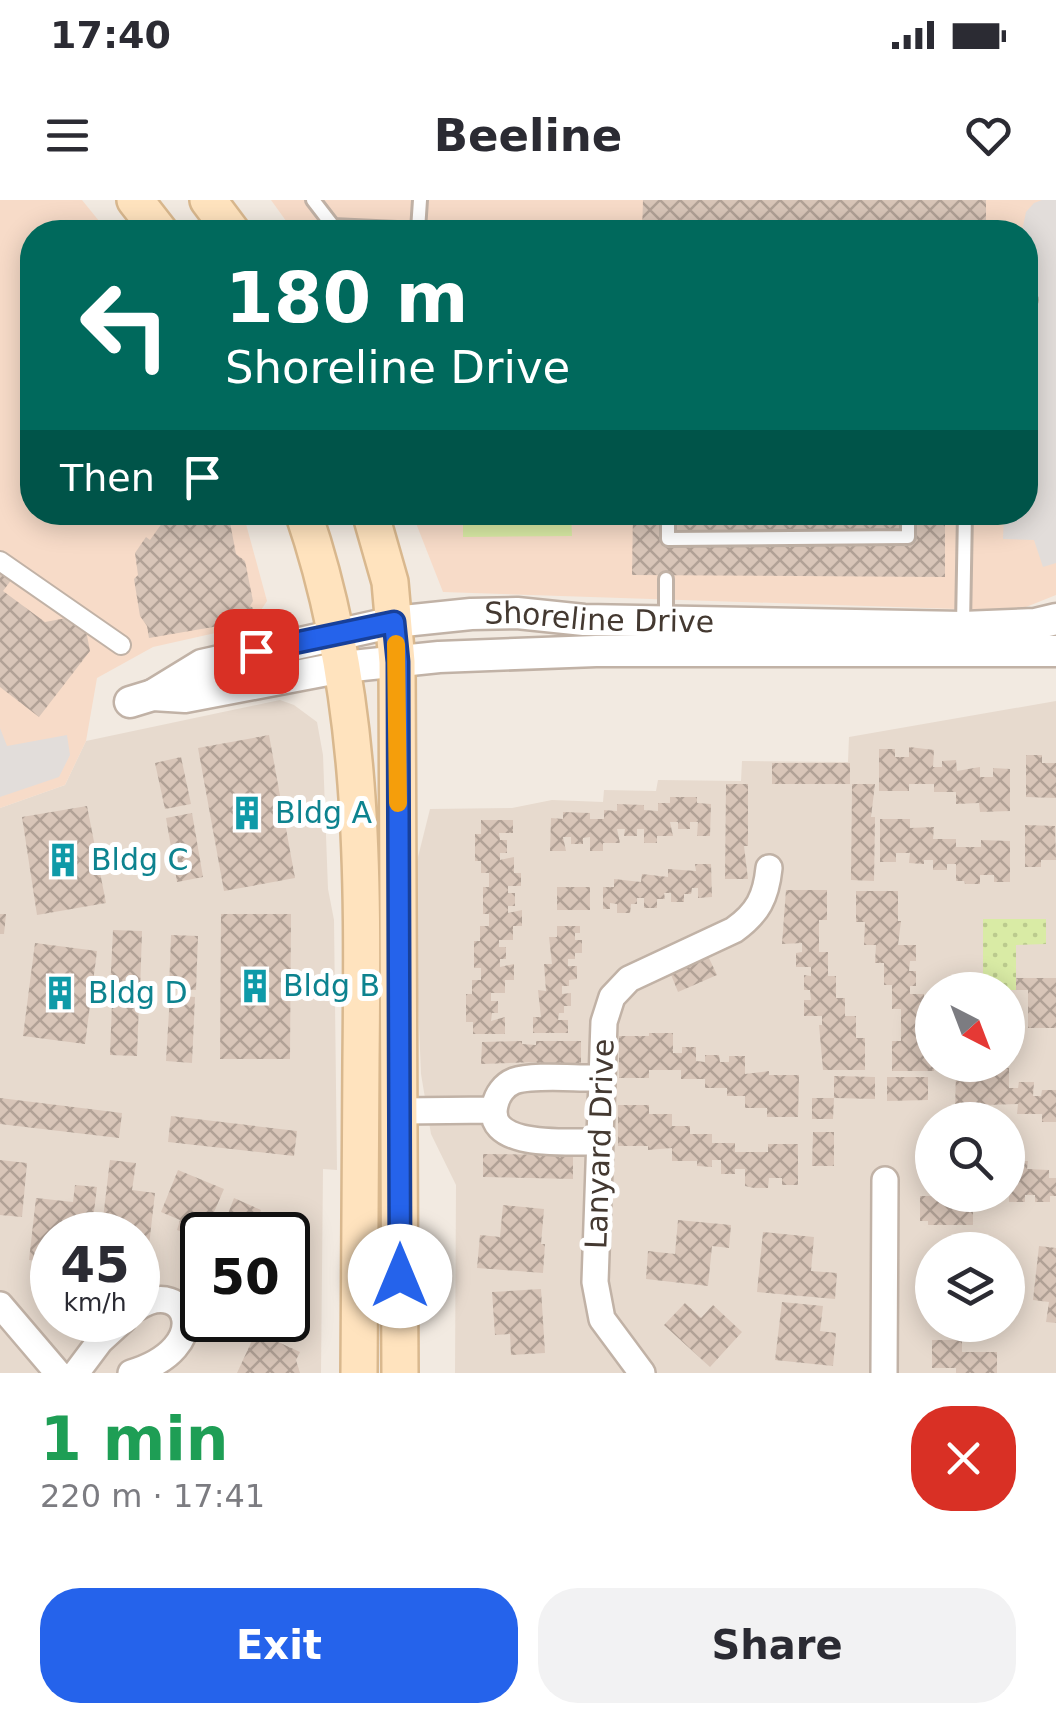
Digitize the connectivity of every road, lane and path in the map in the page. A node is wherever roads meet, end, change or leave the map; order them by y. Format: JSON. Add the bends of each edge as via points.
{"nodes":[{"id":1,"x":306,"y":525,"type":"edge"},
{"id":2,"x":374,"y":525,"type":"edge"},
{"id":3,"x":668,"y":525,"type":"edge"},
{"id":4,"x":908,"y":525,"type":"edge"},
{"id":5,"x":964,"y":525,"type":"edge"},
{"id":6,"x":0,"y":560,"type":"edge"},
{"id":7,"x":666,"y":579,"type":"dead end"},
{"id":8,"x":1056,"y":619,"type":"edge"},
{"id":9,"x":666,"y":620,"type":"junction"},
{"id":10,"x":394,"y":622,"type":"junction"},
{"id":11,"x":963,"y":640,"type":"junction"},
{"id":12,"x":121,"y":645,"type":"dead end"},
{"id":13,"x":338,"y":651,"type":"junction"},
{"id":14,"x":666,"y":651,"type":"junction"},
{"id":15,"x":1056,"y":651,"type":"edge"},
{"id":16,"x":398,"y":662,"type":"junction"},
{"id":17,"x":141,"y":698,"type":"dead end"},
{"id":18,"x":768,"y":868,"type":"dead end"},
{"id":19,"x":601,"y":1078,"type":"junction"},
{"id":20,"x":494,"y":1110,"type":"junction"},
{"id":21,"x":400,"y":1111,"type":"junction"},
{"id":22,"x":599,"y":1142,"type":"junction"},
{"id":23,"x":885,"y":1180,"type":"dead end"},
{"id":24,"x":160,"y":1300,"type":"edge"},
{"id":25,"x":0,"y":1306,"type":"edge"},
{"id":26,"x":99,"y":1342,"type":"edge"},
{"id":27,"x":58,"y":1373,"type":"edge"},
{"id":28,"x":76,"y":1373,"type":"edge"},
{"id":29,"x":131,"y":1373,"type":"edge"},
{"id":30,"x":359,"y":1373,"type":"edge"},
{"id":31,"x":400,"y":1373,"type":"edge"},
{"id":32,"x":642,"y":1373,"type":"edge"},
{"id":33,"x":884,"y":1373,"type":"edge"}],
"edges":[{"from":1,"to":13,"type":"main road"},
{"from":2,"to":10,"type":"main road"},
{"from":3,"to":4,"type":"lane","via":[[668,539],[908,537]]},
{"from":5,"to":11,"type":"lane"},
{"from":6,"to":12,"type":"street"},
{"from":7,"to":9,"type":"lane"},
{"from":8,"to":11,"type":"street","name":"Shoreline Drive"},
{"from":9,"to":10,"type":"street","name":"Shoreline Drive","via":[[486,613]]},
{"from":9,"to":11,"type":"street","name":"Shoreline Drive"},
{"from":9,"to":14,"type":"lane"},
{"from":10,"to":13,"type":"street","name":"Shoreline Drive"},
{"from":10,"to":16,"type":"main road"},
{"from":11,"to":14,"type":"street","name":"Shoreline Drive"},
{"from":11,"to":15,"type":"street","name":"Shoreline Drive"},
{"from":13,"to":16,"type":"street","name":"Shoreline Drive"},
{"from":13,"to":17,"type":"street","via":[[185,697]]},
{"from":13,"to":30,"type":"main road","via":[[352,721],[362,848]]},
{"from":14,"to":16,"type":"street","name":"Shoreline Drive"},
{"from":16,"to":21,"type":"main road"},
{"from":18,"to":19,"type":"street","name":"Lanyard Drive","via":[[763,899],[748,920],[639,974],[612,997]]},
{"from":19,"to":20,"type":"street","via":[[513,1081]]},
{"from":19,"to":22,"type":"street","name":"Lanyard Drive"},
{"from":20,"to":21,"type":"street"},
{"from":20,"to":22,"type":"street","via":[[498,1126],[511,1137]]},
{"from":21,"to":31,"type":"main road"},
{"from":22,"to":32,"type":"street","name":"Lanyard Drive","via":[[595,1282],[602,1319]]},
{"from":23,"to":33,"type":"street"},
{"from":24,"to":29,"type":"street","via":[[184,1314],[185,1336],[162,1359]]},
{"from":25,"to":27,"type":"street"},
{"from":26,"to":28,"type":"street"}]}
